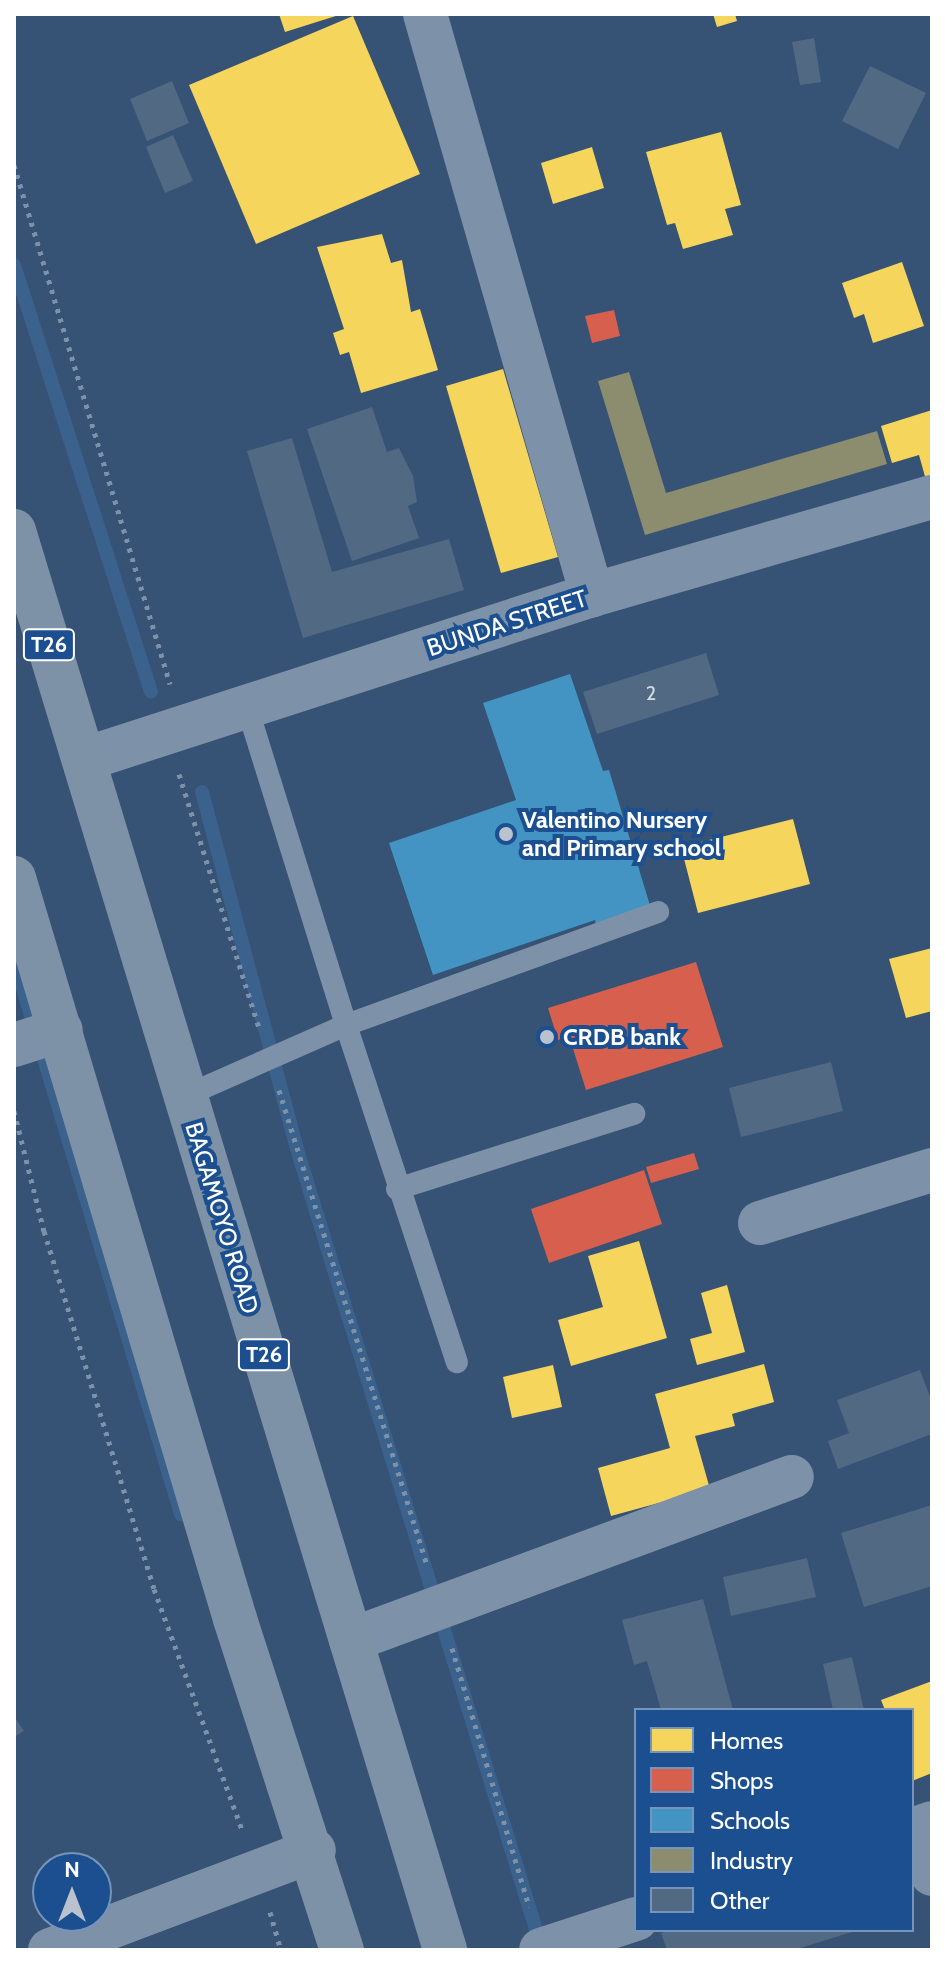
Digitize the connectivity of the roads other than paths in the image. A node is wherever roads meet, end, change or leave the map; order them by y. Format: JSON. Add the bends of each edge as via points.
{"nodes":[{"id":1,"x":425,"y":14,"type":"edge"},
{"id":2,"x":932,"y":497,"type":"edge"},
{"id":3,"x":14,"y":531,"type":"edge"},
{"id":4,"x":592,"y":595,"type":"junction"},
{"id":5,"x":247,"y":707,"type":"junction"},
{"id":6,"x":85,"y":759,"type":"junction"},
{"id":7,"x":14,"y":878,"type":"edge"},
{"id":8,"x":658,"y":912,"type":"dead end"},
{"id":9,"x":346,"y":1025,"type":"junction"},
{"id":10,"x":61,"y":1030,"type":"junction"},
{"id":11,"x":14,"y":1045,"type":"edge"},
{"id":12,"x":185,"y":1096,"type":"junction"},
{"id":13,"x":634,"y":1114,"type":"dead end"},
{"id":14,"x":932,"y":1170,"type":"edge"},
{"id":15,"x":397,"y":1189,"type":"junction"},
{"id":16,"x":760,"y":1223,"type":"dead end"},
{"id":17,"x":457,"y":1362,"type":"dead end"},
{"id":18,"x":792,"y":1477,"type":"dead end"},
{"id":19,"x":351,"y":1640,"type":"junction"},
{"id":20,"x":314,"y":1850,"type":"junction"},
{"id":21,"x":932,"y":1858,"type":"edge"},
{"id":22,"x":932,"y":1874,"type":"edge"},
{"id":23,"x":634,"y":1920,"type":"edge"},
{"id":24,"x":50,"y":1950,"type":"edge"},
{"id":25,"x":342,"y":1950,"type":"edge"},
{"id":26,"x":445,"y":1950,"type":"edge"},
{"id":27,"x":541,"y":1950,"type":"edge"}],
"edges":[{"from":1,"to":4,"type":"street"},
{"from":2,"to":4,"type":"street","name":"BUNDA STREET"},
{"from":3,"to":6,"type":"highway","name":"BAGAMOYO ROAD","number":"T26"},
{"from":4,"to":5,"type":"street","name":"BUNDA STREET"},
{"from":5,"to":6,"type":"street","name":"BUNDA STREET"},
{"from":5,"to":9,"type":"lane"},
{"from":6,"to":12,"type":"highway","name":"BAGAMOYO ROAD","number":"T26"},
{"from":7,"to":10,"type":"highway"},
{"from":8,"to":9,"type":"lane"},
{"from":9,"to":12,"type":"lane"},
{"from":9,"to":15,"type":"lane"},
{"from":10,"to":11,"type":"street"},
{"from":10,"to":20,"type":"highway","via":[[235,1619]]},
{"from":12,"to":19,"type":"highway","name":"BAGAMOYO ROAD","number":"T26"},
{"from":13,"to":15,"type":"lane"},
{"from":14,"to":16,"type":"street"},
{"from":15,"to":17,"type":"lane"},
{"from":18,"to":19,"type":"street"},
{"from":19,"to":26,"type":"highway","name":"BAGAMOYO ROAD","number":"T26"},
{"from":20,"to":24,"type":"street"},
{"from":20,"to":25,"type":"highway"},
{"from":21,"to":22,"type":"street"},
{"from":23,"to":27,"type":"street"}]}
